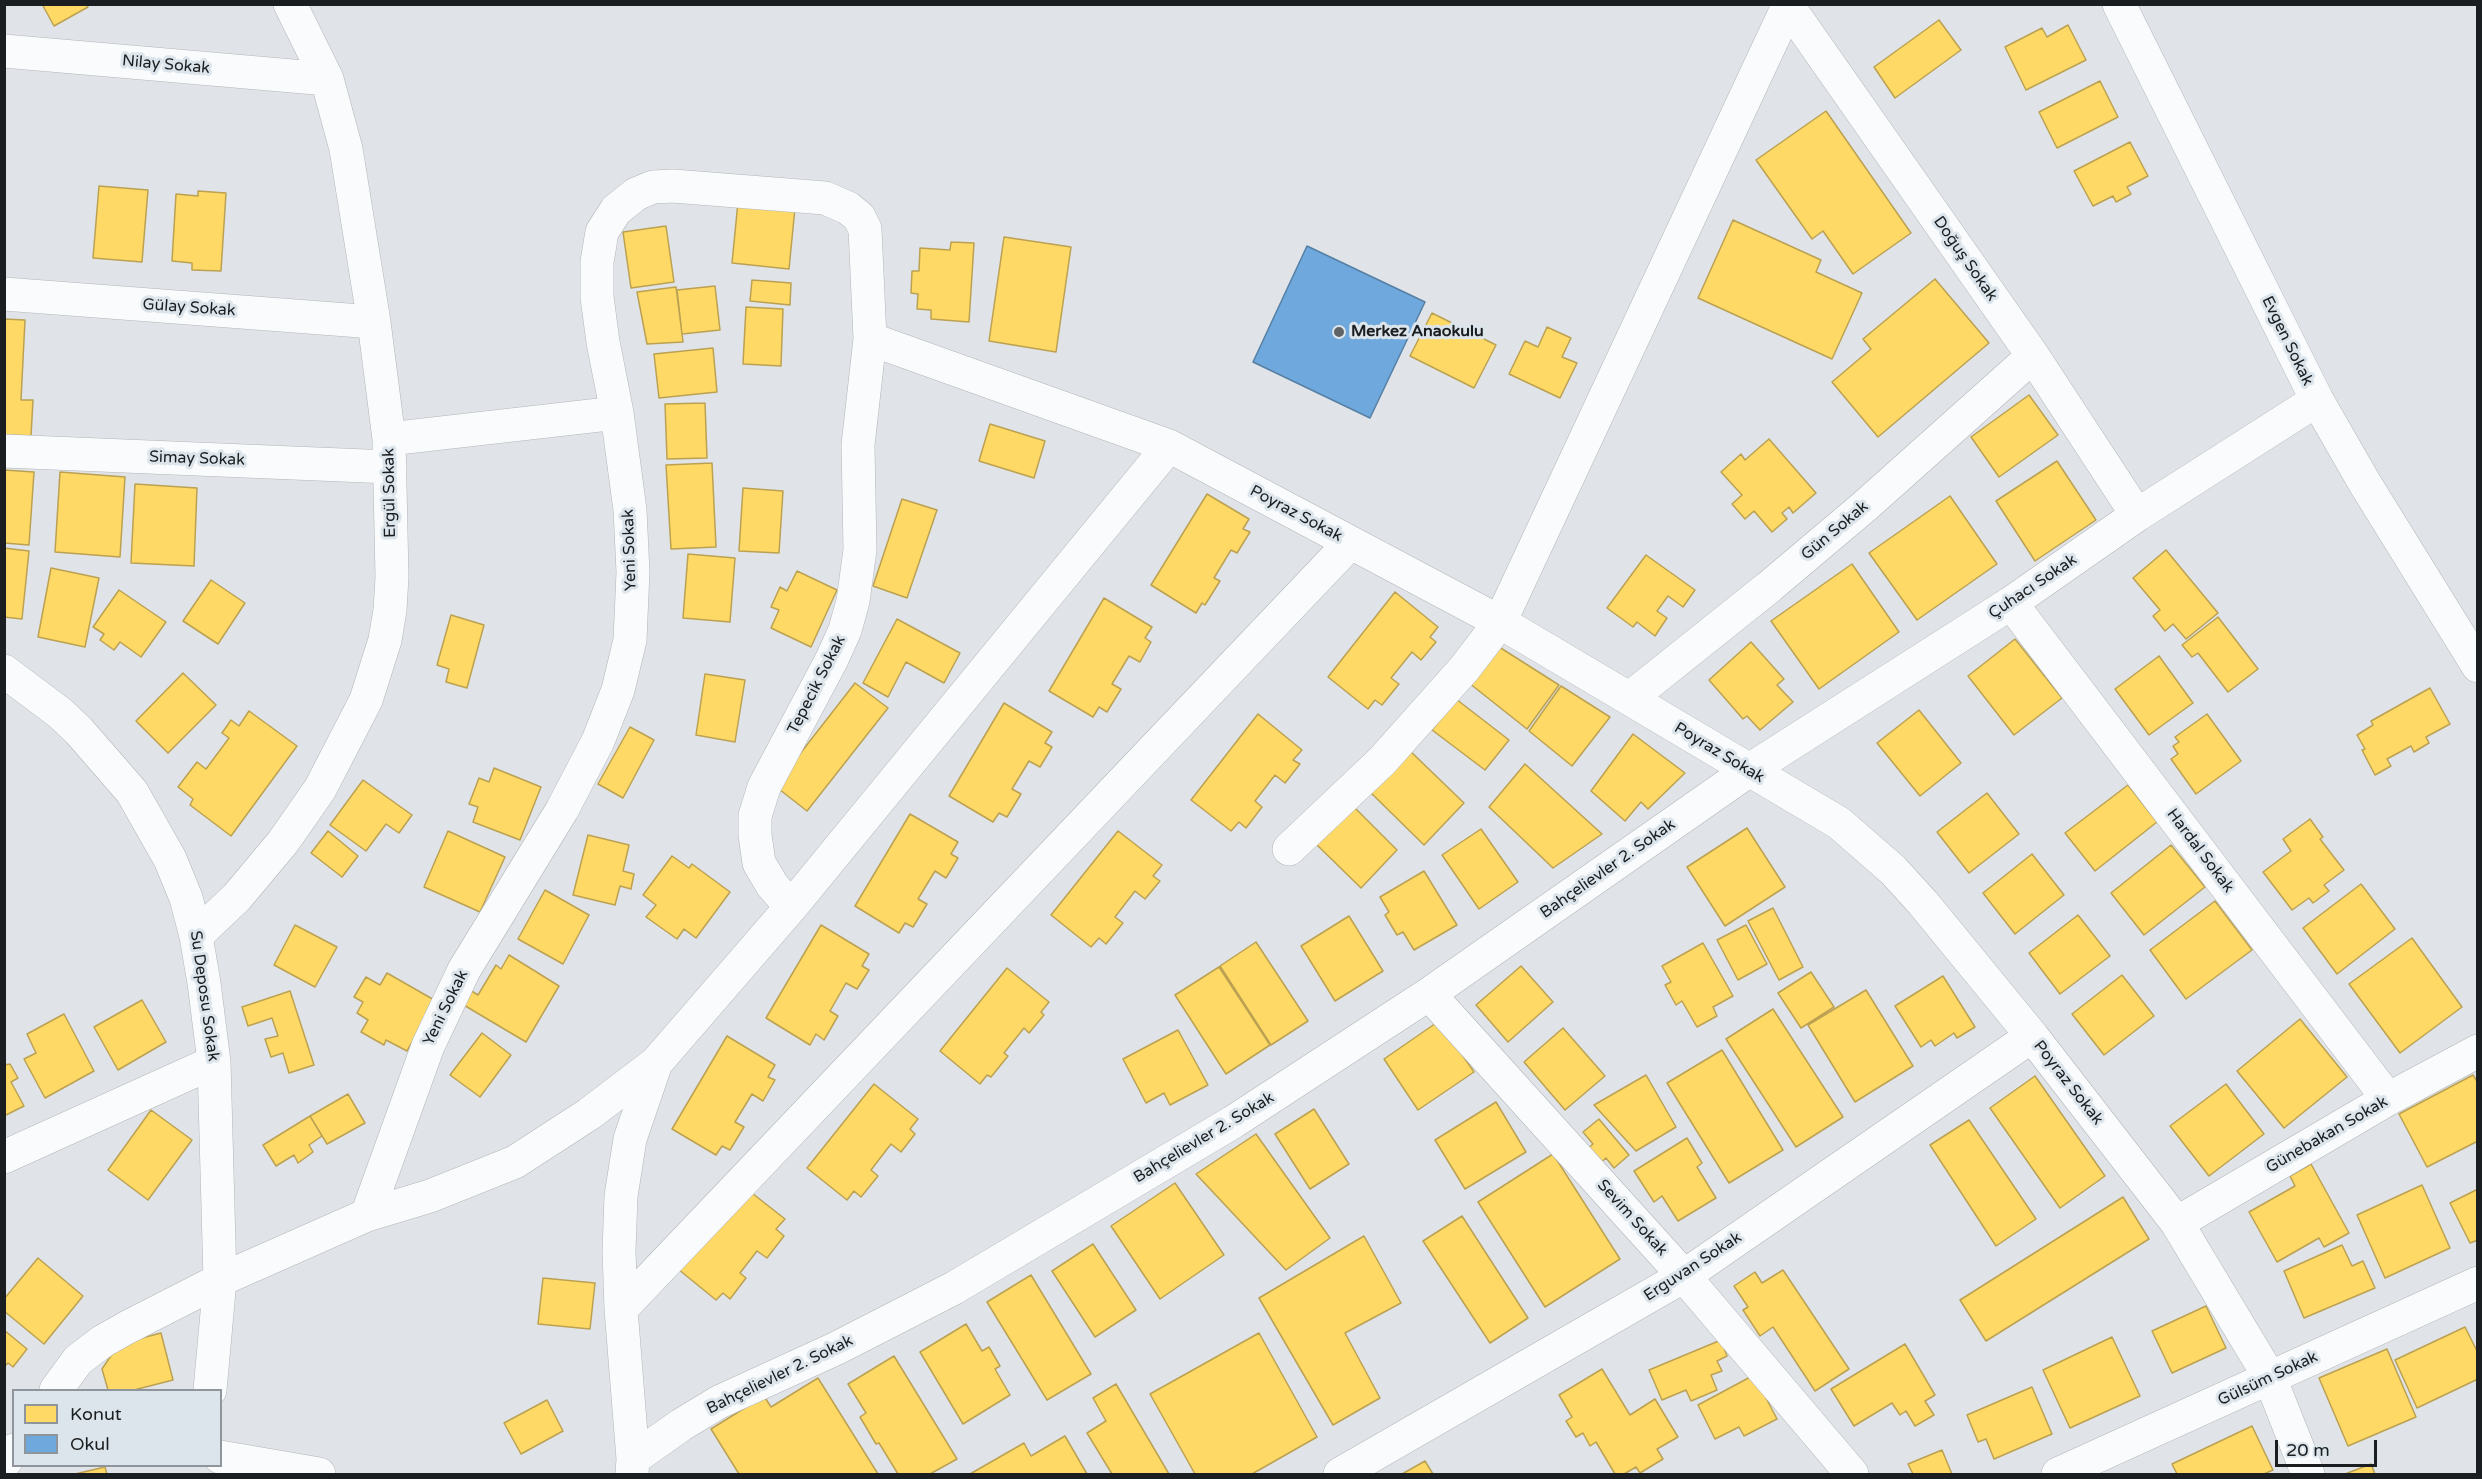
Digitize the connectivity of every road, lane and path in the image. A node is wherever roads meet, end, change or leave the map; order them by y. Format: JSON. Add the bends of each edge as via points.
{"nodes":[{"id":1,"x":290,"y":4,"type":"edge"},
{"id":2,"x":2119,"y":4,"type":"edge"},
{"id":3,"x":1789,"y":5,"type":"edge"},
{"id":4,"x":4,"y":51,"type":"edge"},
{"id":5,"x":327,"y":79,"type":"junction"},
{"id":6,"x":4,"y":294,"type":"edge"},
{"id":7,"x":374,"y":322,"type":"junction"},
{"id":8,"x":870,"y":339,"type":"junction"},
{"id":9,"x":2033,"y":356,"type":"junction"},
{"id":10,"x":2317,"y":400,"type":"junction"},
{"id":11,"x":617,"y":413,"type":"junction"},
{"id":12,"x":1169,"y":446,"type":"junction"},
{"id":13,"x":4,"y":451,"type":"edge"},
{"id":14,"x":389,"y":453,"type":"junction"},
{"id":15,"x":2137,"y":515,"type":"junction"},
{"id":16,"x":1350,"y":543,"type":"junction"},
{"id":17,"x":2011,"y":603,"type":"junction"},
{"id":18,"x":1500,"y":622,"type":"junction"},
{"id":19,"x":2478,"y":666,"type":"edge"},
{"id":20,"x":4,"y":671,"type":"edge"},
{"id":21,"x":1630,"y":698,"type":"junction"},
{"id":22,"x":1748,"y":771,"type":"junction"},
{"id":23,"x":1289,"y":849,"type":"dead end"},
{"id":24,"x":791,"y":908,"type":"junction"},
{"id":25,"x":196,"y":936,"type":"junction"},
{"id":26,"x":1429,"y":994,"type":"junction"},
{"id":27,"x":2032,"y":1036,"type":"junction"},
{"id":28,"x":2478,"y":1051,"type":"edge"},
{"id":29,"x":214,"y":1062,"type":"junction"},
{"id":30,"x":656,"y":1063,"type":"junction"},
{"id":31,"x":2388,"y":1099,"type":"junction"},
{"id":32,"x":4,"y":1157,"type":"edge"},
{"id":33,"x":367,"y":1215,"type":"junction"},
{"id":34,"x":2178,"y":1223,"type":"junction"},
{"id":35,"x":1684,"y":1276,"type":"junction"},
{"id":36,"x":220,"y":1280,"type":"junction"},
{"id":37,"x":2478,"y":1283,"type":"edge"},
{"id":38,"x":621,"y":1309,"type":"junction"},
{"id":39,"x":2270,"y":1378,"type":"junction"},
{"id":40,"x":57,"y":1389,"type":"edge"},
{"id":41,"x":210,"y":1389,"type":"edge"},
{"id":42,"x":222,"y":1456,"type":"edge"},
{"id":43,"x":632,"y":1467,"type":"edge"},
{"id":44,"x":319,"y":1474,"type":"edge"},
{"id":45,"x":1340,"y":1474,"type":"edge"},
{"id":46,"x":1852,"y":1474,"type":"edge"},
{"id":47,"x":2058,"y":1474,"type":"edge"},
{"id":48,"x":2308,"y":1474,"type":"edge"}],
"edges":[{"from":1,"to":5,"type":"street","name":"Ergül Sokak"},
{"from":2,"to":10,"type":"street","name":"Evgen Sokak"},
{"from":3,"to":9,"type":"street","name":"Doğuş Sokak"},
{"from":3,"to":18,"type":"street"},
{"from":4,"to":5,"type":"street","name":"Nilay Sokak"},
{"from":5,"to":7,"type":"street","name":"Ergül Sokak","via":[[346,149]]},
{"from":6,"to":7,"type":"street","name":"Gülay Sokak"},
{"from":7,"to":14,"type":"street","name":"Ergül Sokak"},
{"from":8,"to":11,"type":"street","name":"Yeni Sokak","via":[[865,229],[848,208],[825,198],[803,195],[652,187],[616,210],[602,232],[599,248],[597,297]]},
{"from":8,"to":12,"type":"street","name":"Poyraz Sokak"},
{"from":8,"to":24,"type":"street","name":"Tepecik Sokak","via":[[858,445],[860,550],[853,601],[832,659],[764,787],[755,816],[759,863]]},
{"from":9,"to":15,"type":"street","name":"Doğuş Sokak"},
{"from":9,"to":21,"type":"street","name":"Gün Sokak","via":[[1865,506]]},
{"from":10,"to":15,"type":"street","name":"Çuhacı Sokak"},
{"from":10,"to":19,"type":"street","name":"Evgen Sokak"},
{"from":11,"to":14,"type":"street","name":"Simay Sokak"},
{"from":11,"to":33,"type":"street","name":"Yeni Sokak","via":[[630,510],[633,572],[630,640],[618,690],[598,741],[562,810],[464,970],[428,1046]]},
{"from":12,"to":16,"type":"street","name":"Poyraz Sokak"},
{"from":12,"to":24,"type":"street"},
{"from":13,"to":14,"type":"street","name":"Simay Sokak"},
{"from":14,"to":25,"type":"street","name":"Ergül Sokak","via":[[390,610],[366,700],[320,789],[283,842],[237,897]]},
{"from":15,"to":17,"type":"street","name":"Çuhacı Sokak"},
{"from":16,"to":18,"type":"street","name":"Poyraz Sokak"},
{"from":16,"to":38,"type":"street"},
{"from":17,"to":22,"type":"street","name":"Çuhacı Sokak"},
{"from":17,"to":31,"type":"street","name":"Hardal Sokak"},
{"from":18,"to":21,"type":"street","name":"Poyraz Sokak"},
{"from":18,"to":23,"type":"street","via":[[1382,761]]},
{"from":20,"to":25,"type":"street","name":"Su Deposu Sokak","via":[[60,713],[132,792],[170,859]]},
{"from":21,"to":22,"type":"street","name":"Poyraz Sokak"},
{"from":22,"to":26,"type":"street","name":"Bahçelievler 2. Sokak"},
{"from":22,"to":27,"type":"street","name":"Poyraz Sokak","via":[[1839,823],[1893,870]]},
{"from":24,"to":30,"type":"street"},
{"from":25,"to":29,"type":"street","name":"Su Deposu Sokak"},
{"from":26,"to":35,"type":"street","name":"Sevim Sokak"},
{"from":26,"to":43,"type":"street","name":"Bahçelievler 2. Sokak","via":[[1233,1122],[954,1288],[719,1402],[681,1425]]},
{"from":27,"to":34,"type":"street","name":"Poyraz Sokak"},
{"from":27,"to":35,"type":"street","name":"Erguvan Sokak"},
{"from":28,"to":31,"type":"street","name":"Günebakan Sokak"},
{"from":29,"to":32,"type":"street"},
{"from":29,"to":36,"type":"street","name":"Su Deposu Sokak"},
{"from":30,"to":33,"type":"street","via":[[589,1114],[514,1162],[430,1196]]},
{"from":30,"to":38,"type":"street","via":[[630,1139],[621,1196]]},
{"from":31,"to":34,"type":"street","name":"Günebakan Sokak"},
{"from":33,"to":36,"type":"street"},
{"from":34,"to":39,"type":"street","name":"Poyraz Sokak"},
{"from":35,"to":45,"type":"street","name":"Erguvan Sokak"},
{"from":35,"to":46,"type":"street","name":"Sevim Sokak"},
{"from":36,"to":40,"type":"street","via":[[103,1341],[78,1360]]},
{"from":36,"to":41,"type":"street","name":"Su Deposu Sokak"},
{"from":37,"to":39,"type":"street","name":"Gülsüm Sokak"},
{"from":38,"to":43,"type":"street"},
{"from":39,"to":47,"type":"street","name":"Gülsüm Sokak"},
{"from":39,"to":48,"type":"street","name":"Poyraz Sokak"},
{"from":42,"to":44,"type":"street"}]}
